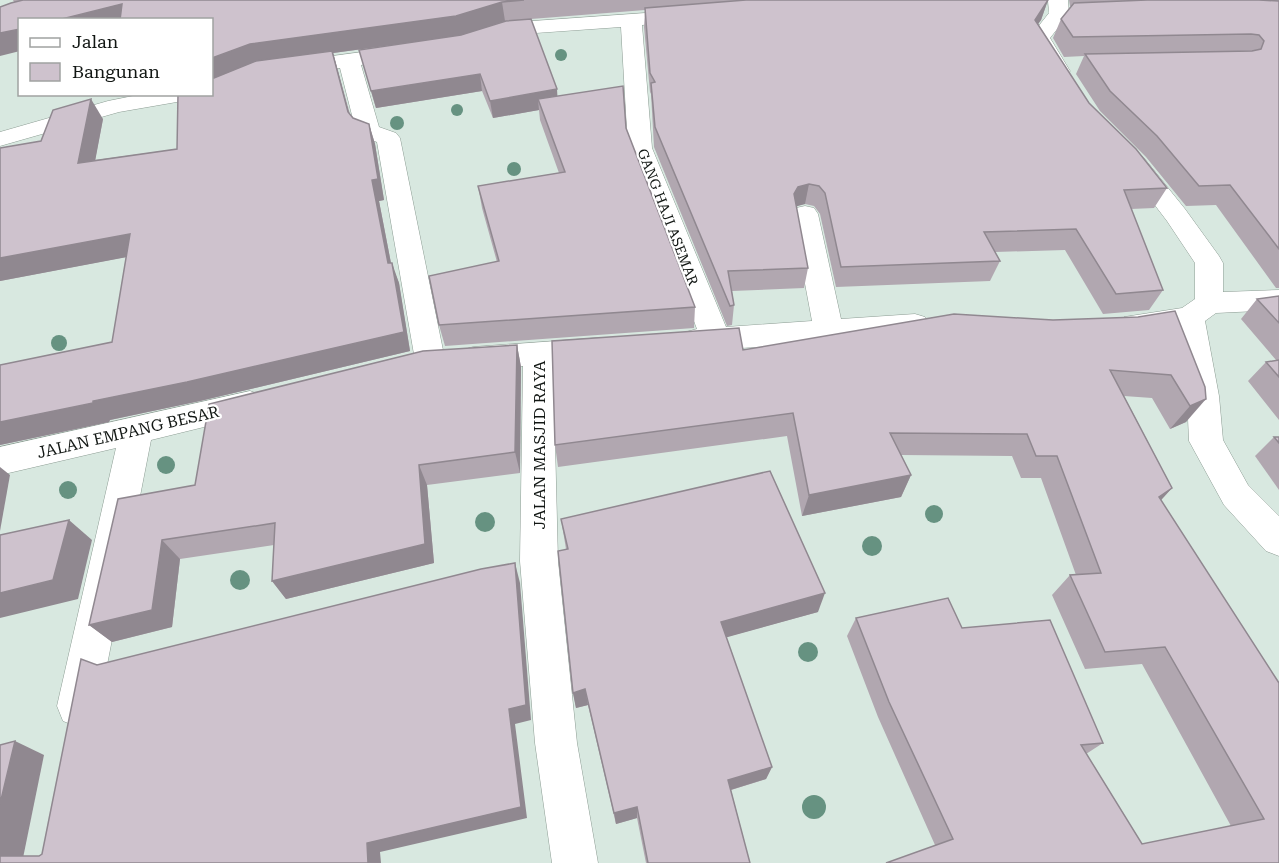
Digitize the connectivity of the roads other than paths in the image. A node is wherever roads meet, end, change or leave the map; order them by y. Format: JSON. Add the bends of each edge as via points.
{"nodes":[{"id":1,"x":655,"y":9,"type":"edge"},
{"id":2,"x":1059,"y":9,"type":"edge"},
{"id":3,"x":705,"y":14,"type":"edge"},
{"id":4,"x":631,"y":19,"type":"junction"},
{"id":5,"x":474,"y":40,"type":"edge"},
{"id":6,"x":429,"y":48,"type":"edge"},
{"id":7,"x":349,"y":60,"type":"junction"},
{"id":8,"x":1067,"y":73,"type":"edge"},
{"id":9,"x":213,"y":90,"type":"edge"},
{"id":10,"x":174,"y":96,"type":"edge"},
{"id":11,"x":0,"y":139,"type":"edge"},
{"id":12,"x":1120,"y":147,"type":"edge"},
{"id":13,"x":805,"y":214,"type":"dead end"},
{"id":14,"x":1279,"y":300,"type":"edge"},
{"id":15,"x":1199,"y":310,"type":"junction"},
{"id":16,"x":942,"y":325,"type":"edge"},
{"id":17,"x":1109,"y":327,"type":"edge"},
{"id":18,"x":829,"y":332,"type":"junction"},
{"id":19,"x":716,"y":339,"type":"junction"},
{"id":20,"x":671,"y":343,"type":"edge"},
{"id":21,"x":627,"y":346,"type":"edge"},
{"id":22,"x":538,"y":354,"type":"junction"},
{"id":23,"x":283,"y":396,"type":"edge"},
{"id":24,"x":136,"y":432,"type":"junction"},
{"id":25,"x":0,"y":461,"type":"edge"},
{"id":26,"x":1279,"y":540,"type":"edge"},
{"id":27,"x":71,"y":739,"type":"edge"},
{"id":28,"x":575,"y":863,"type":"edge"}],
"edges":[{"from":1,"to":3,"type":"street"},
{"from":1,"to":4,"type":"street"},
{"from":2,"to":8,"type":"street","via":[[1039,38]]},
{"from":4,"to":5,"type":"street","via":[[505,29]]},
{"from":4,"to":19,"type":"street","name":"GANG HAJI ASEMAR","via":[[640,148]]},
{"from":6,"to":7,"type":"street"},
{"from":7,"to":9,"type":"street","via":[[258,73]]},
{"from":7,"to":22,"type":"street","via":[[368,131],[388,138],[419,363]]},
{"from":10,"to":11,"type":"street","via":[[116,106]]},
{"from":12,"to":15,"type":"street","via":[[1209,263]]},
{"from":13,"to":18,"type":"street"},
{"from":14,"to":15,"type":"street"},
{"from":15,"to":17,"type":"street"},
{"from":15,"to":26,"type":"street","via":[[1206,441],[1236,495]]},
{"from":16,"to":18,"type":"street"},
{"from":18,"to":19,"type":"street"},
{"from":19,"to":20,"type":"street"},
{"from":21,"to":22,"type":"street","name":"JALAN MASJID RAYA"},
{"from":22,"to":28,"type":"street","name":"JALAN MASJID RAYA","via":[[523,563]]},
{"from":23,"to":24,"type":"street","name":"JALAN EMPANG BESAR"},
{"from":24,"to":25,"type":"street","name":"JALAN EMPANG BESAR"},
{"from":24,"to":27,"type":"street"}]}
